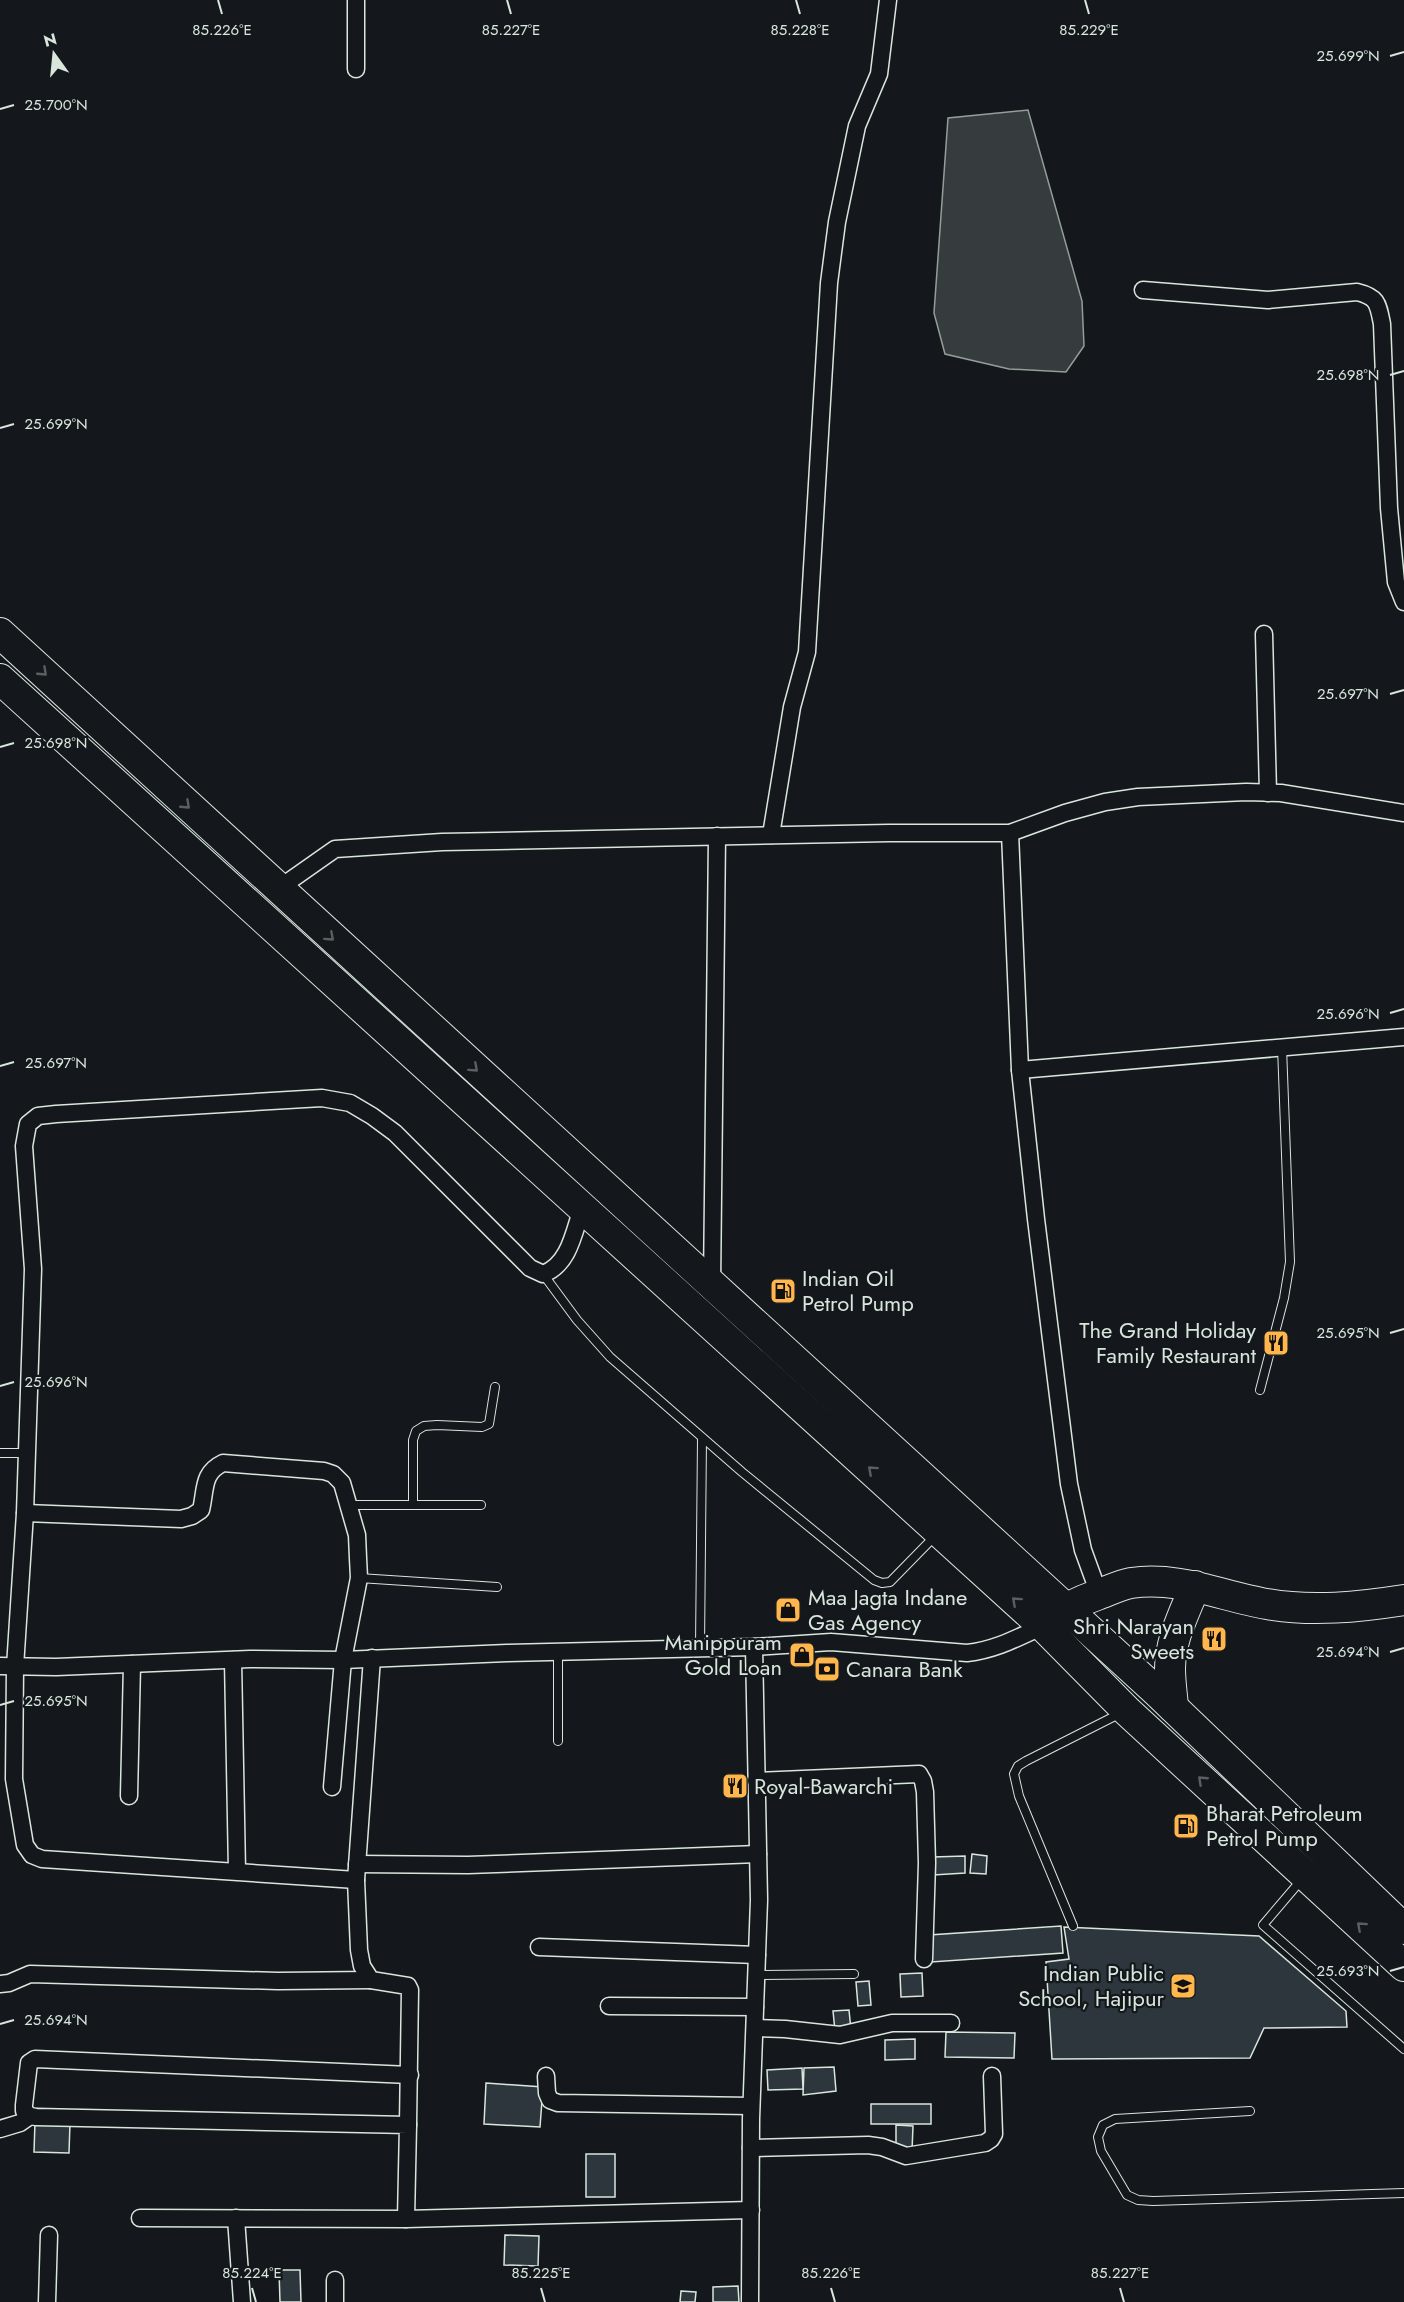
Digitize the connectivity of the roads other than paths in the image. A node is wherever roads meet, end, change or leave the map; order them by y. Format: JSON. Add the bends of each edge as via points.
{"nodes":[{"id":1,"x":356,"y":0,"type":"edge"},
{"id":2,"x":888,"y":0,"type":"edge"},
{"id":3,"x":356,"y":69,"type":"dead end"},
{"id":4,"x":1143,"y":290,"type":"dead end"},
{"id":5,"x":1399,"y":559,"type":"edge"},
{"id":6,"x":1404,"y":602,"type":"edge"},
{"id":7,"x":0,"y":633,"type":"edge"},
{"id":8,"x":1264,"y":634,"type":"dead end"},
{"id":9,"x":2,"y":683,"type":"edge"},
{"id":10,"x":1268,"y":793,"type":"junction"},
{"id":11,"x":1404,"y":813,"type":"edge"},
{"id":12,"x":1010,"y":833,"type":"junction"},
{"id":13,"x":771,"y":835,"type":"junction"},
{"id":14,"x":717,"y":836,"type":"junction"},
{"id":15,"x":278,"y":889,"type":"junction"},
{"id":16,"x":1404,"y":1037,"type":"edge"},
{"id":17,"x":1282,"y":1047,"type":"junction"},
{"id":18,"x":1020,"y":1070,"type":"junction"},
{"id":19,"x":582,"y":1208,"type":"junction"},
{"id":20,"x":543,"y":1274,"type":"junction"},
{"id":21,"x":712,"y":1286,"type":"junction"},
{"id":22,"x":495,"y":1387,"type":"dead end"},
{"id":23,"x":1260,"y":1390,"type":"dead end"},
{"id":24,"x":702,"y":1438,"type":"junction"},
{"id":25,"x":0,"y":1453,"type":"edge"},
{"id":26,"x":27,"y":1453,"type":"junction"},
{"id":27,"x":349,"y":1505,"type":"junction"},
{"id":28,"x":413,"y":1505,"type":"junction"},
{"id":29,"x":481,"y":1505,"type":"dead end"},
{"id":30,"x":25,"y":1513,"type":"junction"},
{"id":31,"x":939,"y":1531,"type":"junction"},
{"id":32,"x":359,"y":1578,"type":"junction"},
{"id":33,"x":1195,"y":1586,"type":"junction"},
{"id":34,"x":498,"y":1587,"type":"dead end"},
{"id":35,"x":1099,"y":1594,"type":"junction"},
{"id":36,"x":1404,"y":1600,"type":"edge"},
{"id":37,"x":1054,"y":1617,"type":"junction"},
{"id":38,"x":754,"y":1647,"type":"junction"},
{"id":39,"x":700,"y":1648,"type":"junction"},
{"id":40,"x":558,"y":1652,"type":"junction"},
{"id":41,"x":372,"y":1658,"type":"junction"},
{"id":42,"x":233,"y":1660,"type":"junction"},
{"id":43,"x":343,"y":1660,"type":"junction"},
{"id":44,"x":132,"y":1664,"type":"junction"},
{"id":45,"x":8,"y":1666,"type":"edge"},
{"id":46,"x":1173,"y":1707,"type":"junction"},
{"id":47,"x":1127,"y":1711,"type":"junction"},
{"id":48,"x":558,"y":1741,"type":"dead end"},
{"id":49,"x":756,"y":1780,"type":"junction"},
{"id":50,"x":332,"y":1787,"type":"dead end"},
{"id":51,"x":129,"y":1796,"type":"dead end"},
{"id":52,"x":758,"y":1854,"type":"junction"},
{"id":53,"x":237,"y":1871,"type":"junction"},
{"id":54,"x":357,"y":1872,"type":"junction"},
{"id":55,"x":1305,"y":1875,"type":"junction"},
{"id":56,"x":1073,"y":1926,"type":"dead end"},
{"id":57,"x":1404,"y":1929,"type":"edge"},
{"id":58,"x":538,"y":1947,"type":"dead end"},
{"id":59,"x":757,"y":1955,"type":"junction"},
{"id":60,"x":924,"y":1959,"type":"dead end"},
{"id":61,"x":1404,"y":1966,"type":"edge"},
{"id":62,"x":854,"y":1974,"type":"dead end"},
{"id":63,"x":756,"y":1975,"type":"junction"},
{"id":64,"x":371,"y":1980,"type":"junction"},
{"id":65,"x":0,"y":1984,"type":"edge"},
{"id":66,"x":609,"y":2006,"type":"dead end"},
{"id":67,"x":755,"y":2007,"type":"junction"},
{"id":68,"x":951,"y":2023,"type":"dead end"},
{"id":69,"x":755,"y":2028,"type":"junction"},
{"id":70,"x":1404,"y":2049,"type":"edge"},
{"id":71,"x":410,"y":2075,"type":"junction"},
{"id":72,"x":546,"y":2076,"type":"dead end"},
{"id":73,"x":992,"y":2076,"type":"dead end"},
{"id":74,"x":751,"y":2106,"type":"junction"},
{"id":75,"x":1250,"y":2111,"type":"dead end"},
{"id":76,"x":30,"y":2116,"type":"junction"},
{"id":77,"x":408,"y":2125,"type":"junction"},
{"id":78,"x":0,"y":2129,"type":"edge"},
{"id":79,"x":751,"y":2148,"type":"junction"},
{"id":80,"x":1404,"y":2193,"type":"edge"},
{"id":81,"x":751,"y":2210,"type":"junction"},
{"id":82,"x":140,"y":2218,"type":"dead end"},
{"id":83,"x":236,"y":2218,"type":"junction"},
{"id":84,"x":406,"y":2219,"type":"junction"},
{"id":85,"x":49,"y":2235,"type":"dead end"},
{"id":86,"x":335,"y":2280,"type":"dead end"},
{"id":87,"x":47,"y":2302,"type":"edge"},
{"id":88,"x":242,"y":2302,"type":"edge"},
{"id":89,"x":335,"y":2302,"type":"edge"},
{"id":90,"x":750,"y":2302,"type":"edge"}],
"edges":[{"from":1,"to":3,"type":"street"},
{"from":2,"to":13,"type":"street","via":[[879,74],[857,126],[831,262],[807,652],[792,707]]},
{"from":4,"to":5,"type":"street","via":[[1268,300],[1357,292],[1371,296],[1378,305],[1382,324],[1389,508]]},
{"from":5,"to":6,"type":"street","via":[[1396,582]]},
{"from":7,"to":15,"type":"highway","one_way":true},
{"from":8,"to":10,"type":"street"},
{"from":9,"to":19,"type":"highway"},
{"from":10,"to":11,"type":"street"},
{"from":10,"to":12,"type":"street","via":[[1138,797],[1105,802]]},
{"from":12,"to":13,"type":"street"},
{"from":12,"to":18,"type":"street"},
{"from":13,"to":14,"type":"street"},
{"from":14,"to":15,"type":"street","via":[[442,842],[335,849]]},
{"from":14,"to":21,"type":"street"},
{"from":15,"to":21,"type":"highway","one_way":true},
{"from":16,"to":17,"type":"street"},
{"from":17,"to":18,"type":"street"},
{"from":17,"to":23,"type":"lane","via":[[1290,1262]]},
{"from":18,"to":35,"type":"street","via":[[1069,1484],[1083,1550]]},
{"from":19,"to":20,"type":"street","via":[[564,1259],[554,1270]]},
{"from":31,"to":19,"type":"highway","one_way":true},
{"from":20,"to":24,"type":"lane","via":[[610,1357]]},
{"from":20,"to":26,"type":"street","via":[[530,1268],[395,1133],[351,1103],[322,1098],[38,1116],[28,1124],[24,1146],[33,1269]]},
{"from":21,"to":37,"type":"highway"},
{"from":22,"to":28,"type":"lane","via":[[489,1424],[424,1426],[416,1431]]},
{"from":24,"to":31,"type":"lane","via":[[882,1583],[890,1582],[900,1573]]},
{"from":24,"to":39,"type":"lane"},
{"from":25,"to":26,"type":"lane"},
{"from":26,"to":30,"type":"street"},
{"from":27,"to":28,"type":"lane"},
{"from":27,"to":30,"type":"street","via":[[342,1483],[324,1471],[223,1463],[206,1479],[201,1510],[192,1516]]},
{"from":27,"to":32,"type":"street","via":[[357,1535]]},
{"from":28,"to":29,"type":"lane"},
{"from":30,"to":45,"type":"street"},
{"from":37,"to":31,"type":"highway","one_way":true},
{"from":32,"to":34,"type":"lane"},
{"from":32,"to":43,"type":"street"},
{"from":33,"to":35,"type":"highway","via":[[1129,1583]]},
{"from":33,"to":36,"type":"highway","via":[[1268,1604],[1359,1607]]},
{"from":33,"to":46,"type":"highway","via":[[1172,1649]]},
{"from":35,"to":37,"type":"highway"},
{"from":37,"to":38,"type":"street","via":[[1004,1645],[967,1653],[849,1642]]},
{"from":37,"to":46,"type":"highway"},
{"from":37,"to":47,"type":"highway"},
{"from":38,"to":39,"type":"street"},
{"from":38,"to":49,"type":"street"},
{"from":39,"to":40,"type":"street"},
{"from":40,"to":41,"type":"street"},
{"from":40,"to":48,"type":"lane"},
{"from":41,"to":43,"type":"street"},
{"from":41,"to":54,"type":"street"},
{"from":42,"to":43,"type":"street"},
{"from":42,"to":44,"type":"street"},
{"from":42,"to":53,"type":"street"},
{"from":43,"to":50,"type":"street"},
{"from":44,"to":45,"type":"street"},
{"from":44,"to":51,"type":"street"},
{"from":45,"to":53,"type":"street","via":[[14,1779],[25,1845],[32,1855],[42,1859]]},
{"from":46,"to":57,"type":"highway"},
{"from":55,"to":47,"type":"highway","one_way":true},
{"from":47,"to":56,"type":"lane","via":[[1026,1761],[1014,1774],[1019,1796]]},
{"from":49,"to":52,"type":"street"},
{"from":49,"to":60,"type":"street","via":[[919,1774],[925,1792]]},
{"from":52,"to":54,"type":"street"},
{"from":52,"to":59,"type":"street"},
{"from":53,"to":54,"type":"street"},
{"from":54,"to":64,"type":"street","via":[[359,1950],[362,1966]]},
{"from":61,"to":55,"type":"highway","one_way":true},
{"from":55,"to":70,"type":"lane","via":[[1263,1925]]},
{"from":58,"to":59,"type":"street"},
{"from":59,"to":63,"type":"street"},
{"from":62,"to":63,"type":"lane"},
{"from":63,"to":67,"type":"street"},
{"from":64,"to":65,"type":"street","via":[[30,1974]]},
{"from":64,"to":71,"type":"street","via":[[408,1986],[410,1990]]},
{"from":66,"to":67,"type":"street"},
{"from":67,"to":69,"type":"street"},
{"from":68,"to":69,"type":"street","via":[[892,2023],[840,2035]]},
{"from":69,"to":74,"type":"street"},
{"from":71,"to":76,"type":"street","via":[[35,2058],[29,2063],[24,2105]]},
{"from":71,"to":77,"type":"street"},
{"from":72,"to":74,"type":"street","via":[[550,2100],[558,2103]]},
{"from":73,"to":79,"type":"street","via":[[994,2134],[985,2143],[906,2156],[868,2145]]},
{"from":74,"to":79,"type":"street"},
{"from":75,"to":80,"type":"lane","via":[[1115,2119],[1103,2125],[1098,2137],[1101,2151],[1126,2195],[1138,2200]]},
{"from":76,"to":77,"type":"street"},
{"from":76,"to":78,"type":"street"},
{"from":77,"to":84,"type":"street"},
{"from":79,"to":81,"type":"street"},
{"from":81,"to":84,"type":"street"},
{"from":81,"to":90,"type":"street"},
{"from":82,"to":83,"type":"street"},
{"from":83,"to":84,"type":"street"},
{"from":83,"to":88,"type":"street"},
{"from":85,"to":87,"type":"street"},
{"from":86,"to":89,"type":"street"}]}
